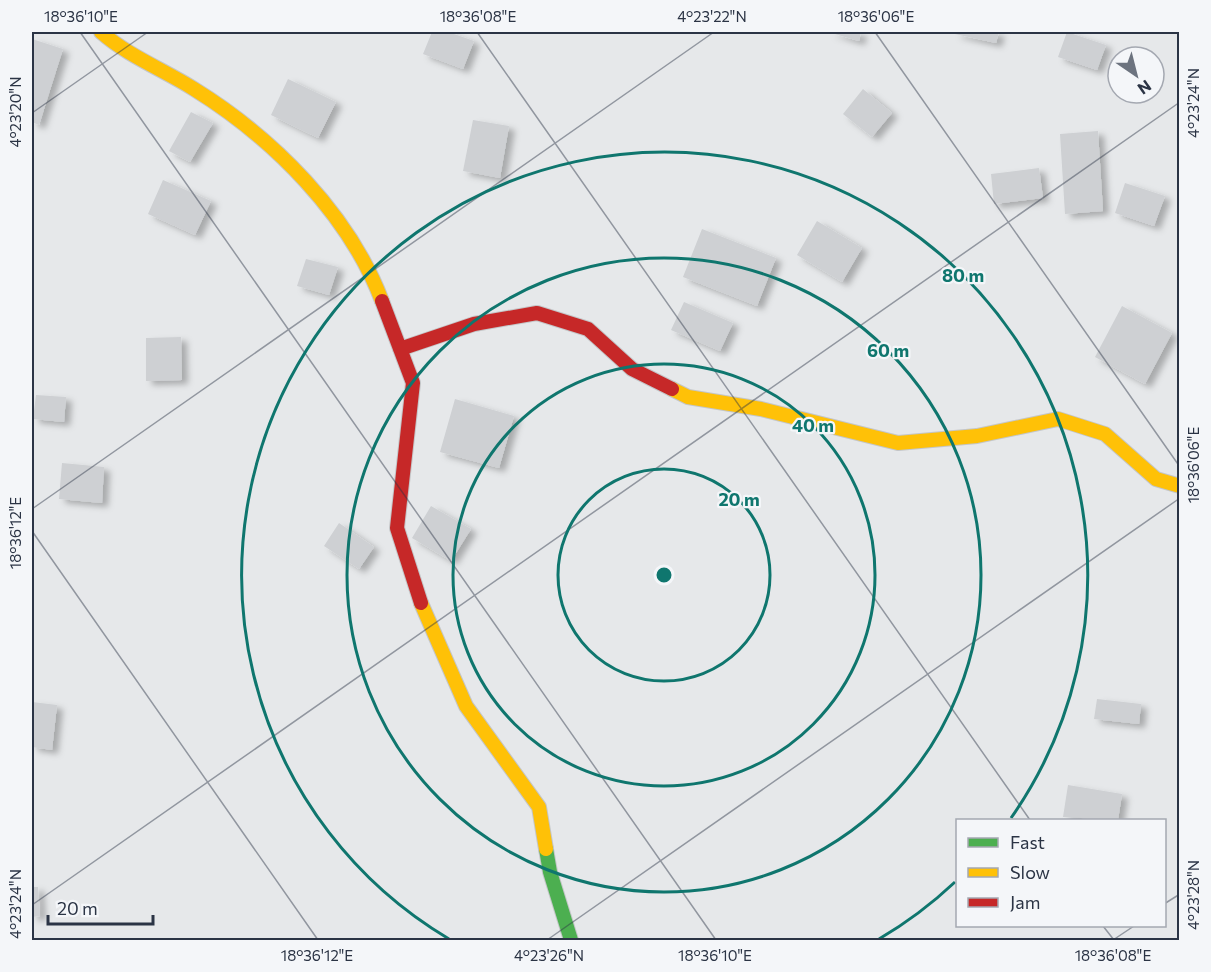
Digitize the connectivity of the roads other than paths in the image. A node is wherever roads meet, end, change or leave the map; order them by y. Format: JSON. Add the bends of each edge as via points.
{"nodes":[{"id":1,"x":101,"y":32,"type":"edge"},
{"id":2,"x":400,"y":348,"type":"junction"},
{"id":3,"x":1179,"y":486,"type":"edge"},
{"id":4,"x":571,"y":940,"type":"edge"}],
"edges":[{"from":1,"to":2,"type":"street","via":[[196,90],[269,143],[313,189],[370,270]]},
{"from":2,"to":3,"type":"street","via":[[474,324],[537,313],[588,329],[632,369],[688,397],[761,409],[898,442],[977,436],[1058,419],[1105,434],[1156,479]]},
{"from":2,"to":4,"type":"street","via":[[413,383],[397,528],[423,610],[466,706],[539,807],[550,872]]}]}
